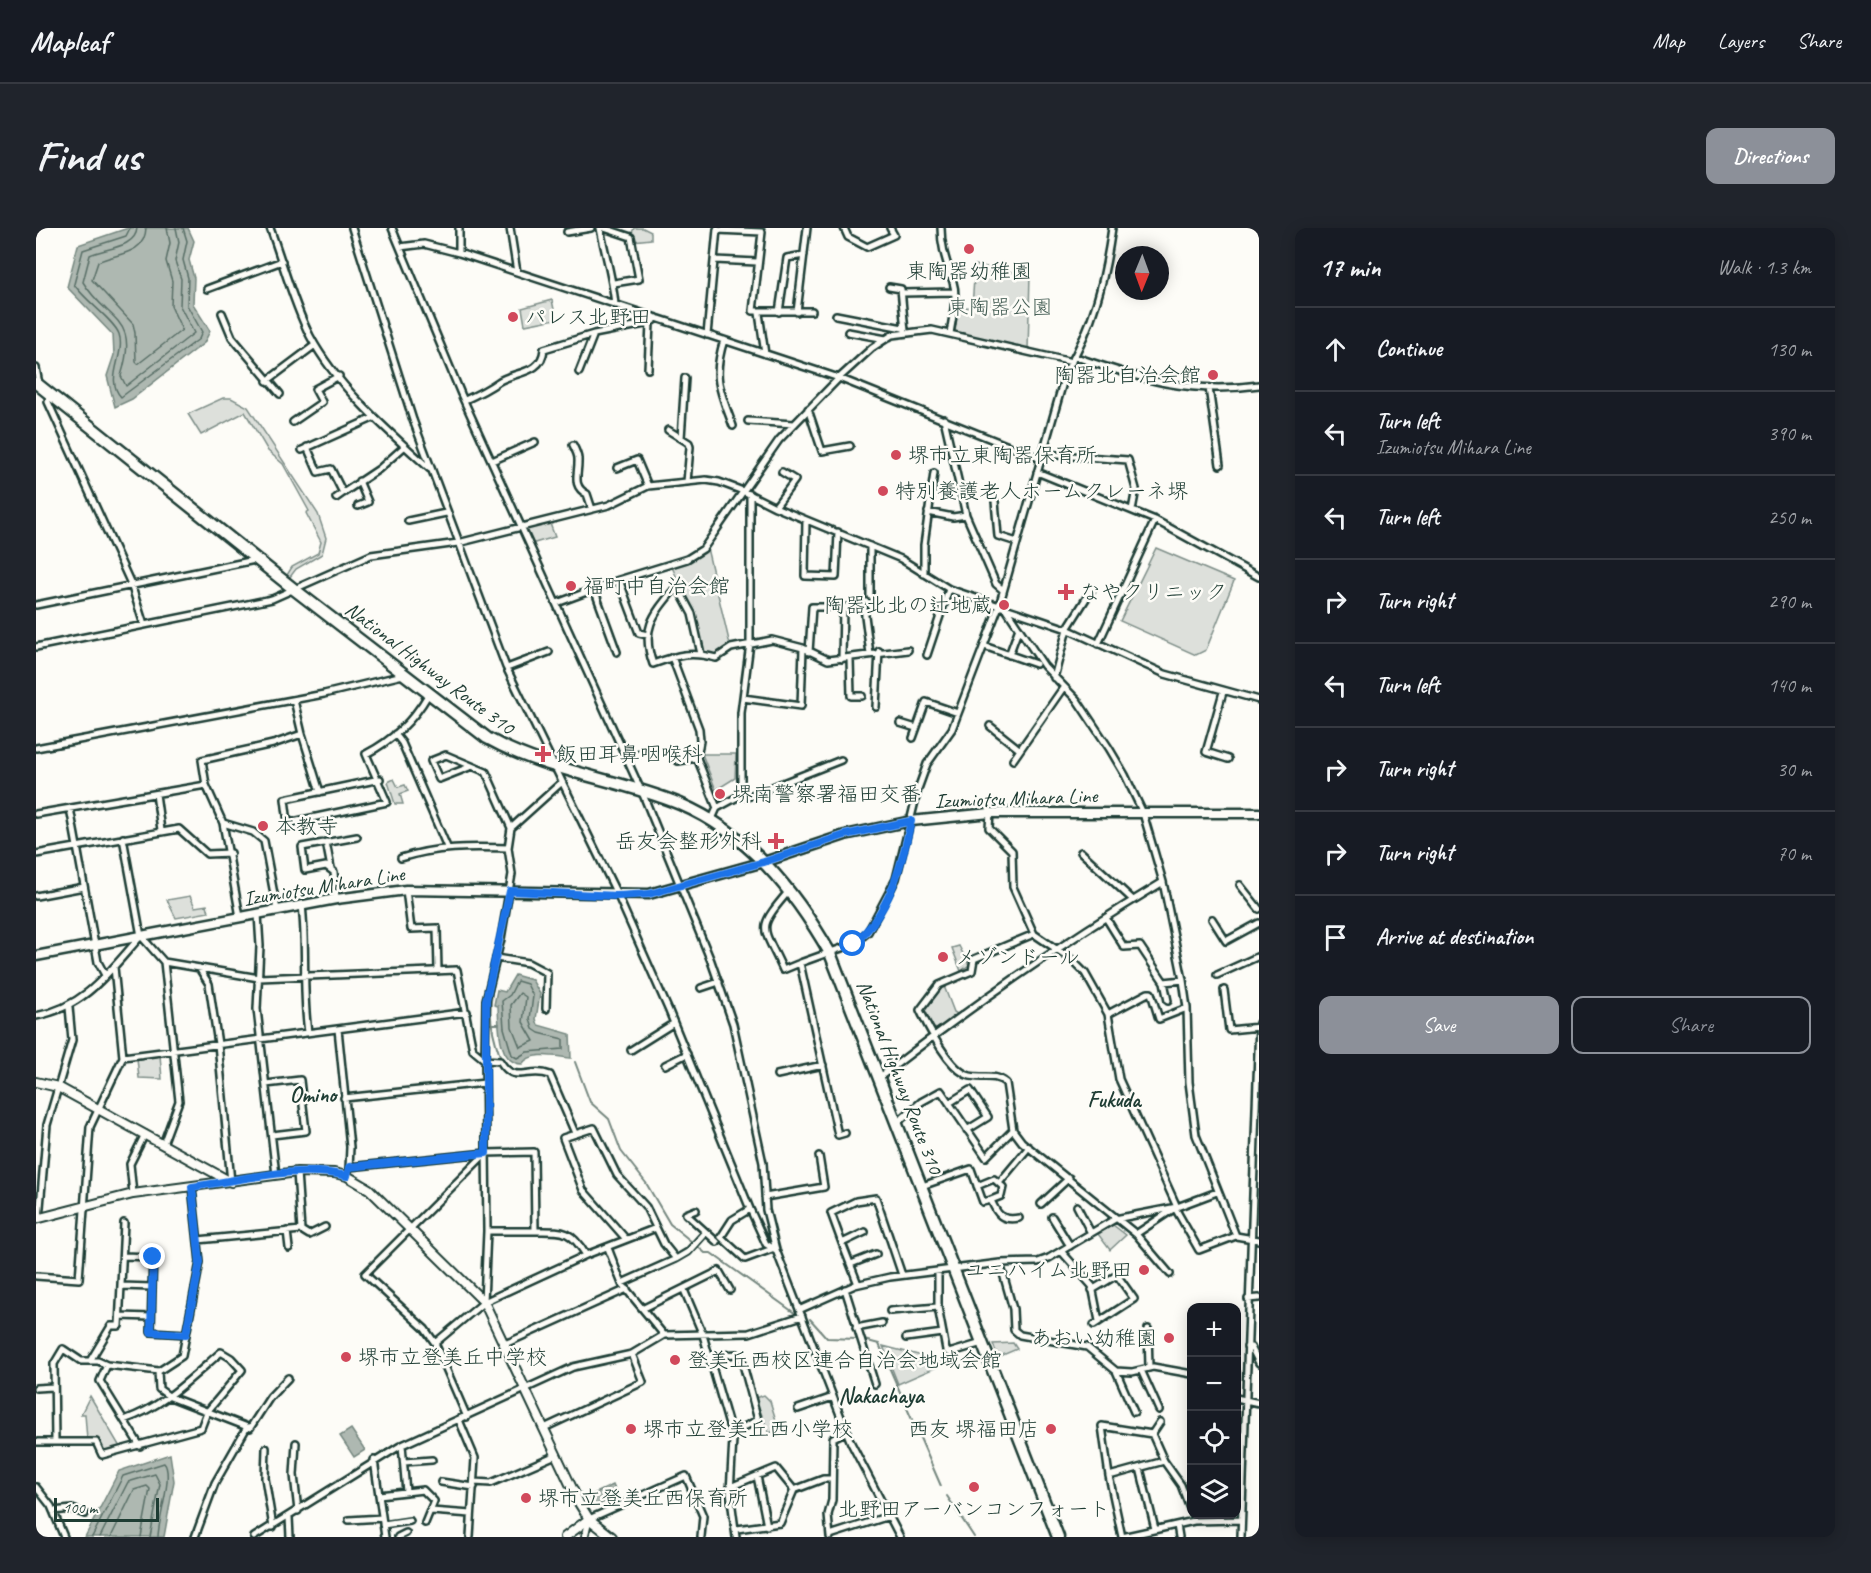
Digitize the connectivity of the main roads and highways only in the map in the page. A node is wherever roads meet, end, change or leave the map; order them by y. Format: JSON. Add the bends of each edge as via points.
{"nodes":[{"id":1,"x":38,"y":384,"type":"edge"},
{"id":2,"x":1259,"y":813,"type":"edge"},
{"id":3,"x":764,"y":862,"type":"junction"},
{"id":4,"x":36,"y":956,"type":"edge"},
{"id":5,"x":1058,"y":1537,"type":"edge"}],
"edges":[{"from":1,"to":3,"type":"highway","name":"National Highway Route 310","via":[[487,738],[557,768],[679,804],[712,819]]},
{"from":2,"to":3,"type":"main road","name":"Izumiotsu Mihara Line","via":[[990,813],[911,821],[845,835]]},
{"from":3,"to":4,"type":"main road","name":"Izumiotsu Mihara Line","via":[[649,894],[405,890],[302,905]]},
{"from":3,"to":5,"type":"highway","name":"National Highway Route 310","via":[[789,891],[830,953]]}]}
